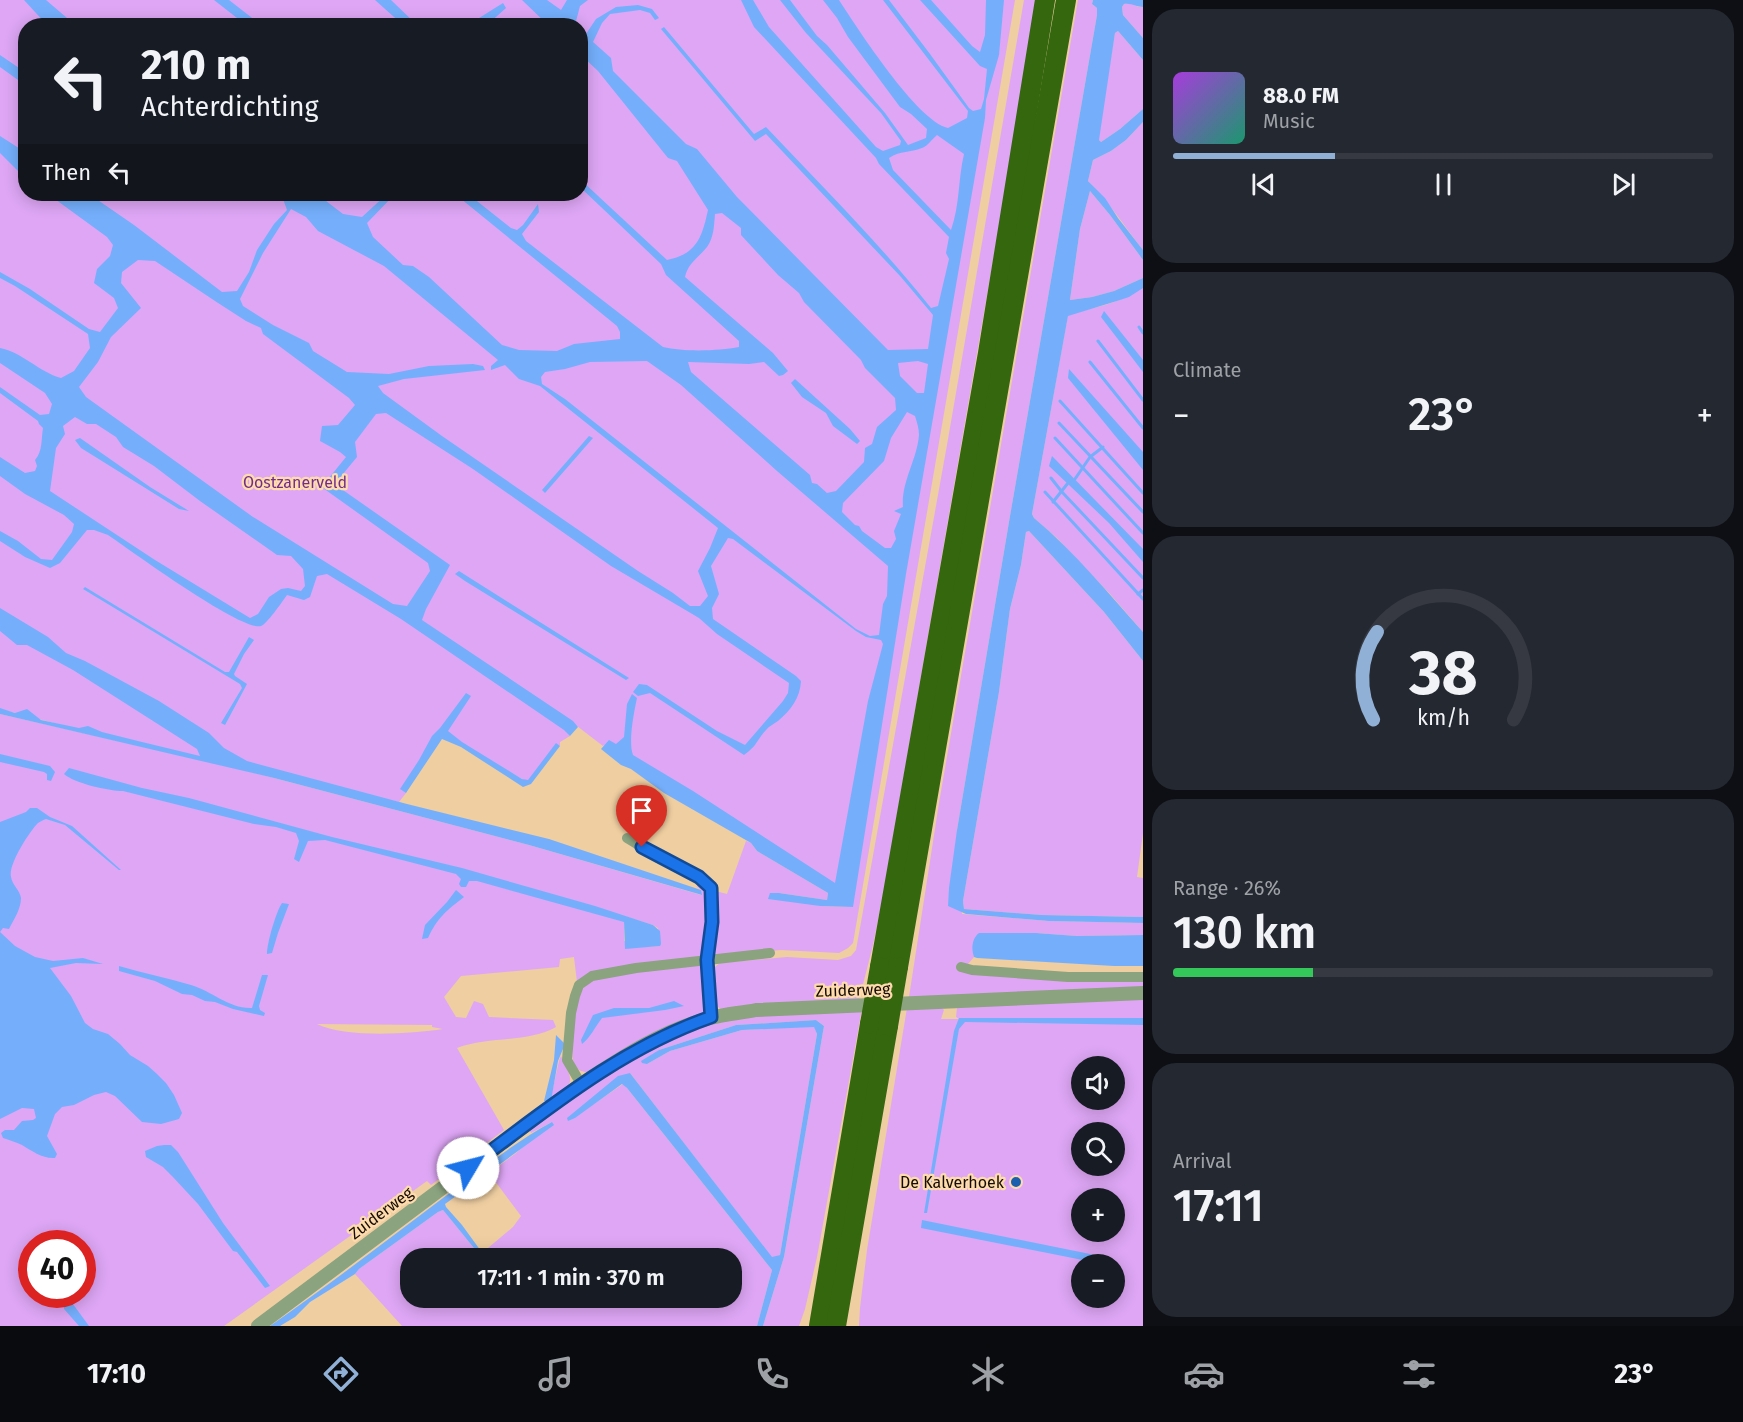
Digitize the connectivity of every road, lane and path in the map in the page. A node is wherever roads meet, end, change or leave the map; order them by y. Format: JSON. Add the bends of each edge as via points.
{"nodes":[{"id":1,"x":1045,"y":0,"type":"edge"},
{"id":2,"x":1066,"y":0,"type":"edge"},
{"id":3,"x":627,"y":838,"type":"dead end"},
{"id":4,"x":770,"y":953,"type":"dead end"},
{"id":5,"x":707,"y":960,"type":"junction"},
{"id":6,"x":889,"y":967,"type":"junction"},
{"id":7,"x":961,"y":967,"type":"dead end"},
{"id":8,"x":1143,"y":977,"type":"edge"},
{"id":9,"x":1143,"y":993,"type":"edge"},
{"id":10,"x":711,"y":1017,"type":"junction"},
{"id":11,"x":581,"y":1084,"type":"junction"},
{"id":12,"x":831,"y":1304,"type":"junction"},
{"id":13,"x":258,"y":1326,"type":"edge"},
{"id":14,"x":806,"y":1326,"type":"edge"},
{"id":15,"x":819,"y":1326,"type":"edge"},
{"id":16,"x":836,"y":1326,"type":"edge"},
{"id":17,"x":850,"y":1326,"type":"edge"}],
"edges":[{"from":1,"to":6,"type":"highway"},
{"from":2,"to":6,"type":"highway"},
{"from":3,"to":5,"type":"street","via":[[699,877],[711,888]]},
{"from":4,"to":5,"type":"street"},
{"from":5,"to":10,"type":"street"},
{"from":5,"to":11,"type":"street","via":[[592,976],[579,985],[571,1013],[567,1060]]},
{"from":6,"to":12,"type":"highway","bridge":true},
{"from":7,"to":8,"type":"street","via":[[1068,977]]},
{"from":9,"to":10,"type":"street","name":"Zuiderweg","via":[[756,1010]]},
{"from":10,"to":11,"type":"street","name":"Zuiderweg","via":[[657,1039]]},
{"from":11,"to":13,"type":"street","name":"Zuiderweg"},
{"from":12,"to":14,"type":"highway","via":[[808,1319]]},
{"from":12,"to":15,"type":"highway"},
{"from":12,"to":16,"type":"highway"},
{"from":12,"to":17,"type":"highway"}]}
